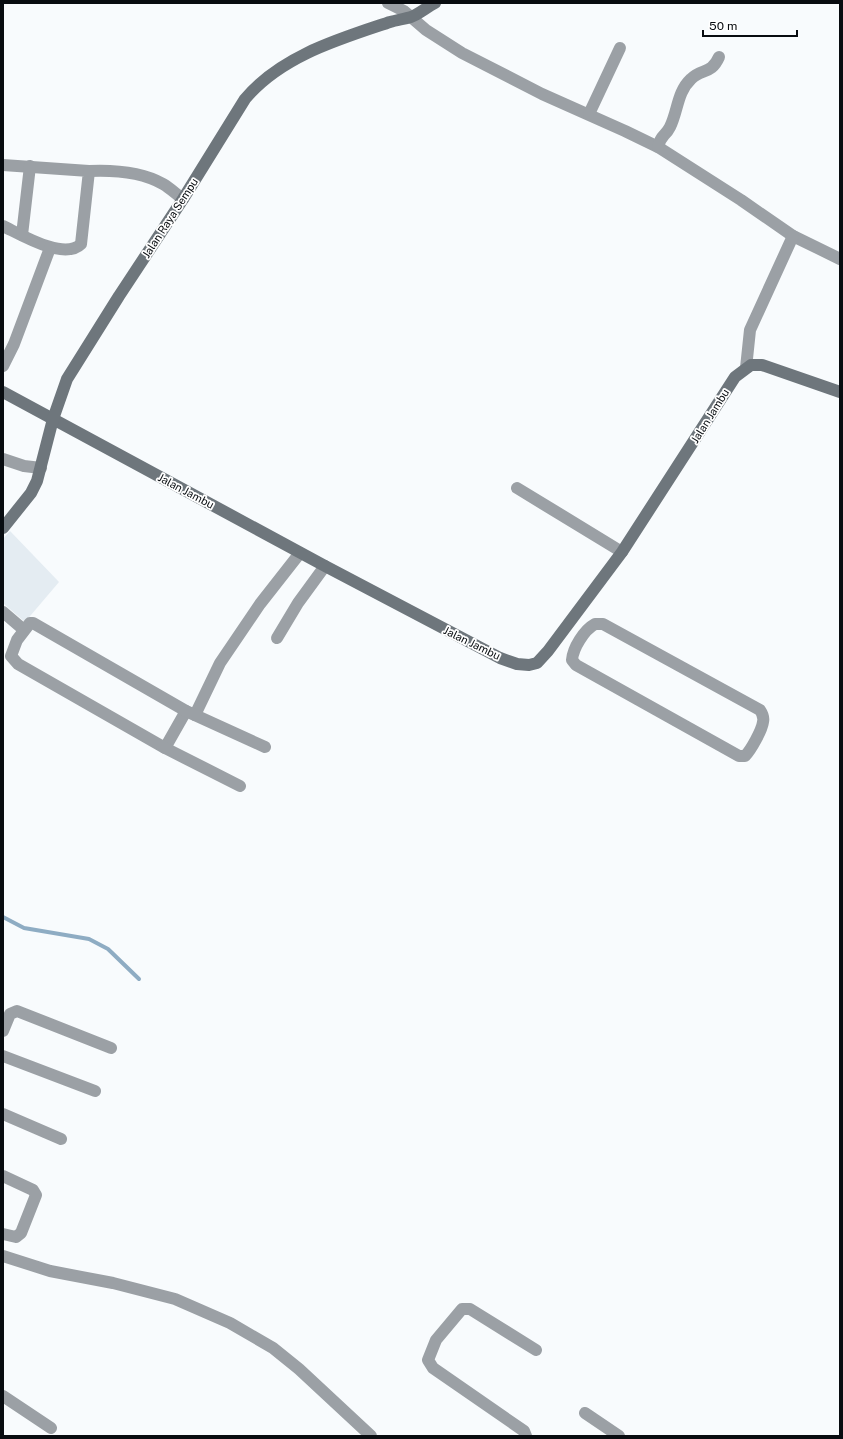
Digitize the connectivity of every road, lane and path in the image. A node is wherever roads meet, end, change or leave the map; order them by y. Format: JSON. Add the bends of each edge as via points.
{"nodes":[{"id":1,"x":388,"y":3,"type":"edge"},
{"id":2,"x":435,"y":3,"type":"edge"},
{"id":3,"x":411,"y":17,"type":"junction"},
{"id":4,"x":620,"y":48,"type":"dead end"},
{"id":5,"x":719,"y":57,"type":"dead end"},
{"id":6,"x":589,"y":114,"type":"junction"},
{"id":7,"x":658,"y":147,"type":"junction"},
{"id":8,"x":3,"y":165,"type":"edge"},
{"id":9,"x":30,"y":166,"type":"junction"},
{"id":10,"x":89,"y":171,"type":"junction"},
{"id":11,"x":183,"y":199,"type":"junction"},
{"id":12,"x":3,"y":226,"type":"edge"},
{"id":13,"x":22,"y":235,"type":"junction"},
{"id":14,"x":793,"y":236,"type":"junction"},
{"id":15,"x":50,"y":248,"type":"junction"},
{"id":16,"x":839,"y":256,"type":"edge"},
{"id":17,"x":3,"y":366,"type":"edge"},
{"id":18,"x":746,"y":368,"type":"junction"},
{"id":19,"x":3,"y":392,"type":"edge"},
{"id":20,"x":840,"y":392,"type":"edge"},
{"id":21,"x":53,"y":419,"type":"junction"},
{"id":22,"x":3,"y":459,"type":"edge"},
{"id":23,"x":42,"y":468,"type":"junction"},
{"id":24,"x":517,"y":488,"type":"dead end"},
{"id":25,"x":3,"y":528,"type":"edge"},
{"id":26,"x":622,"y":552,"type":"junction"},
{"id":27,"x":300,"y":553,"type":"junction"},
{"id":28,"x":325,"y":566,"type":"junction"},
{"id":29,"x":3,"y":612,"type":"edge"},
{"id":30,"x":572,"y":618,"type":"junction"},
{"id":31,"x":588,"y":628,"type":"junction"},
{"id":32,"x":24,"y":630,"type":"junction"},
{"id":33,"x":277,"y":638,"type":"dead end"},
{"id":34,"x":191,"y":713,"type":"junction"},
{"id":35,"x":265,"y":747,"type":"dead end"},
{"id":36,"x":165,"y":748,"type":"junction"},
{"id":37,"x":240,"y":786,"type":"dead end"},
{"id":38,"x":3,"y":1031,"type":"edge"},
{"id":39,"x":110,"y":1048,"type":"dead end"},
{"id":40,"x":3,"y":1056,"type":"edge"},
{"id":41,"x":95,"y":1091,"type":"dead end"},
{"id":42,"x":3,"y":1114,"type":"edge"},
{"id":43,"x":61,"y":1139,"type":"dead end"},
{"id":44,"x":3,"y":1176,"type":"edge"},
{"id":45,"x":3,"y":1234,"type":"edge"},
{"id":46,"x":3,"y":1256,"type":"edge"},
{"id":47,"x":536,"y":1350,"type":"dead end"},
{"id":48,"x":3,"y":1396,"type":"edge"},
{"id":49,"x":585,"y":1413,"type":"dead end"},
{"id":50,"x":51,"y":1428,"type":"dead end"},
{"id":51,"x":372,"y":1436,"type":"edge"},
{"id":52,"x":526,"y":1436,"type":"edge"},
{"id":53,"x":619,"y":1436,"type":"edge"}],
"edges":[{"from":1,"to":3,"type":"street"},
{"from":2,"to":3,"type":"street","name":"Jalan Raya Sempu"},
{"from":3,"to":6,"type":"street","via":[[462,54]]},
{"from":3,"to":11,"type":"street","name":"Jalan Raya Sempu","via":[[310,52],[263,81],[245,99]]},
{"from":4,"to":6,"type":"street"},
{"from":5,"to":7,"type":"street","via":[[709,70],[695,76],[686,84],[670,127],[661,136]]},
{"from":6,"to":7,"type":"street"},
{"from":7,"to":14,"type":"street"},
{"from":8,"to":9,"type":"street"},
{"from":9,"to":10,"type":"street"},
{"from":9,"to":13,"type":"street"},
{"from":10,"to":11,"type":"street","via":[[107,170],[149,178],[163,184]]},
{"from":10,"to":15,"type":"street","via":[[80,244],[73,249]]},
{"from":11,"to":21,"type":"street","name":"Jalan Raya Sempu","via":[[67,379]]},
{"from":12,"to":13,"type":"street"},
{"from":13,"to":15,"type":"street"},
{"from":14,"to":16,"type":"street"},
{"from":14,"to":18,"type":"street","via":[[750,330]]},
{"from":15,"to":17,"type":"street","via":[[14,344]]},
{"from":18,"to":20,"type":"street","via":[[751,365],[762,365]]},
{"from":18,"to":26,"type":"street","name":"Jalan Jambu","via":[[735,377],[724,392]]},
{"from":19,"to":21,"type":"street","name":"Jalan Jambu"},
{"from":21,"to":23,"type":"street","name":"Jalan Raya Sempu"},
{"from":21,"to":27,"type":"street","name":"Jalan Jambu"},
{"from":22,"to":23,"type":"street","via":[[24,466]]},
{"from":23,"to":25,"type":"street","name":"Jalan Raya Sempu","via":[[32,493]]},
{"from":24,"to":26,"type":"street"},
{"from":26,"to":30,"type":"street","name":"Jalan Jambu"},
{"from":27,"to":28,"type":"street","name":"Jalan Jambu"},
{"from":27,"to":34,"type":"street","via":[[260,604],[220,663]]},
{"from":28,"to":30,"type":"street","name":"Jalan Jambu","via":[[500,658],[517,664],[537,662]]},
{"from":28,"to":33,"type":"street"},
{"from":29,"to":32,"type":"street"},
{"from":30,"to":31,"type":"street"},
{"from":31,"to":31,"type":"street","via":[[603,624],[760,710],[763,722],[749,752],[745,756],[739,756],[576,665],[572,660],[572,653]]},
{"from":32,"to":34,"type":"street","via":[[30,623],[40,626]]},
{"from":32,"to":36,"type":"street","via":[[13,648],[13,660]]},
{"from":34,"to":35,"type":"street"},
{"from":34,"to":36,"type":"street"},
{"from":36,"to":37,"type":"street"},
{"from":38,"to":39,"type":"street","via":[[10,1014],[17,1010]]},
{"from":40,"to":41,"type":"street"},
{"from":42,"to":43,"type":"street"},
{"from":44,"to":45,"type":"street","via":[[33,1190],[36,1195],[22,1233],[16,1237]]},
{"from":46,"to":51,"type":"street","via":[[50,1271],[113,1283],[175,1299],[230,1323],[273,1348]]},
{"from":47,"to":52,"type":"street","via":[[470,1308],[462,1309],[436,1340],[428,1360],[433,1368],[524,1430]]},
{"from":48,"to":50,"type":"street"},
{"from":49,"to":53,"type":"street"}]}
